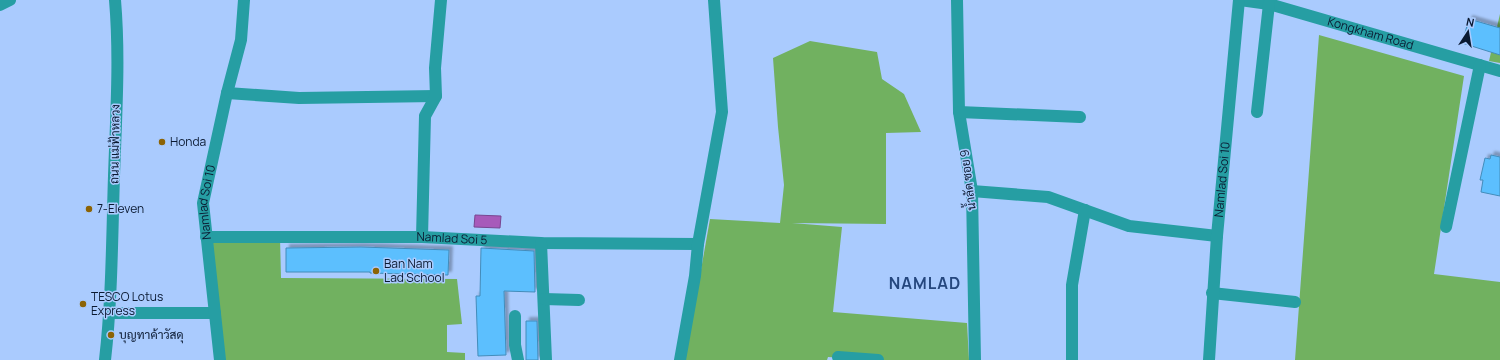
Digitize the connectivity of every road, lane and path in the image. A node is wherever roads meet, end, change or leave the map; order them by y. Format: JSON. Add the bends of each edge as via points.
{"nodes":[{"id":1,"x":10,"y":0,"type":"edge"},
{"id":2,"x":115,"y":0,"type":"edge"},
{"id":3,"x":244,"y":0,"type":"edge"},
{"id":4,"x":441,"y":0,"type":"edge"},
{"id":5,"x":714,"y":0,"type":"edge"},
{"id":6,"x":957,"y":0,"type":"edge"},
{"id":7,"x":1239,"y":0,"type":"edge"},
{"id":8,"x":1269,"y":4,"type":"junction"},
{"id":9,"x":0,"y":5,"type":"edge"},
{"id":10,"x":1480,"y":65,"type":"junction"},
{"id":11,"x":1500,"y":71,"type":"edge"},
{"id":12,"x":227,"y":93,"type":"junction"},
{"id":13,"x":436,"y":96,"type":"junction"},
{"id":14,"x":959,"y":112,"type":"junction"},
{"id":15,"x":1257,"y":112,"type":"dead end"},
{"id":16,"x":1080,"y":117,"type":"dead end"},
{"id":17,"x":972,"y":191,"type":"junction"},
{"id":18,"x":1085,"y":210,"type":"junction"},
{"id":19,"x":1446,"y":227,"type":"dead end"},
{"id":20,"x":1217,"y":236,"type":"junction"},
{"id":21,"x":422,"y":237,"type":"junction"},
{"id":22,"x":206,"y":238,"type":"junction"},
{"id":23,"x":541,"y":243,"type":"junction"},
{"id":24,"x":698,"y":244,"type":"junction"},
{"id":25,"x":1212,"y":294,"type":"junction"},
{"id":26,"x":544,"y":299,"type":"junction"},
{"id":27,"x":579,"y":300,"type":"dead end"},
{"id":28,"x":1295,"y":302,"type":"dead end"},
{"id":29,"x":110,"y":313,"type":"junction"},
{"id":30,"x":215,"y":313,"type":"junction"},
{"id":31,"x":515,"y":316,"type":"dead end"},
{"id":32,"x":838,"y":357,"type":"dead end"},
{"id":33,"x":105,"y":360,"type":"edge"},
{"id":34,"x":220,"y":360,"type":"edge"},
{"id":35,"x":518,"y":360,"type":"edge"},
{"id":36,"x":546,"y":360,"type":"edge"},
{"id":37,"x":680,"y":360,"type":"edge"},
{"id":38,"x":878,"y":360,"type":"edge"},
{"id":39,"x":975,"y":360,"type":"edge"},
{"id":40,"x":1072,"y":360,"type":"edge"},
{"id":41,"x":1209,"y":360,"type":"edge"}],
"edges":[{"from":1,"to":9,"type":"street"},
{"from":2,"to":29,"type":"street","name":"ถนน แม่ฟ้าหลวง","via":[[117,73]]},
{"from":3,"to":12,"type":"street","name":"Namlad Soi 10","via":[[241,40]]},
{"from":4,"to":13,"type":"street","via":[[435,68]]},
{"from":5,"to":24,"type":"street","via":[[722,112]]},
{"from":6,"to":14,"type":"street","name":"น้ำลัด ซอย 9"},
{"from":7,"to":8,"type":"street","name":"Kongkham Road"},
{"from":7,"to":20,"type":"street","name":"Namlad Soi 10"},
{"from":8,"to":10,"type":"street","name":"Kongkham Road"},
{"from":8,"to":15,"type":"street"},
{"from":10,"to":11,"type":"street","name":"Kongkham Road"},
{"from":10,"to":19,"type":"street"},
{"from":12,"to":13,"type":"street","via":[[299,98]]},
{"from":12,"to":22,"type":"street","name":"Namlad Soi 10","via":[[203,203]]},
{"from":13,"to":21,"type":"street","via":[[425,116]]},
{"from":14,"to":16,"type":"street"},
{"from":14,"to":17,"type":"street","name":"น้ำลัด ซอย 9"},
{"from":17,"to":18,"type":"street","via":[[1048,197]]},
{"from":17,"to":39,"type":"street","name":"น้ำลัด ซอย 9"},
{"from":18,"to":20,"type":"street","via":[[1129,226]]},
{"from":18,"to":40,"type":"street","via":[[1072,284]]},
{"from":20,"to":25,"type":"street","name":"Namlad Soi 10"},
{"from":21,"to":22,"type":"street","name":"Namlad Soi 5"},
{"from":21,"to":23,"type":"street","name":"Namlad Soi 5"},
{"from":22,"to":30,"type":"street","name":"Namlad Soi 10"},
{"from":23,"to":24,"type":"street","name":"Namlad Soi 5"},
{"from":23,"to":26,"type":"street"},
{"from":24,"to":37,"type":"street"},
{"from":25,"to":28,"type":"street"},
{"from":25,"to":41,"type":"street","name":"Namlad Soi 10"},
{"from":26,"to":27,"type":"street"},
{"from":26,"to":36,"type":"street"},
{"from":29,"to":30,"type":"street"},
{"from":29,"to":33,"type":"street","name":"ถนน แม่ฟ้าหลวง"},
{"from":30,"to":34,"type":"street","name":"Namlad Soi 10"},
{"from":31,"to":35,"type":"street"},
{"from":32,"to":38,"type":"street"}]}
